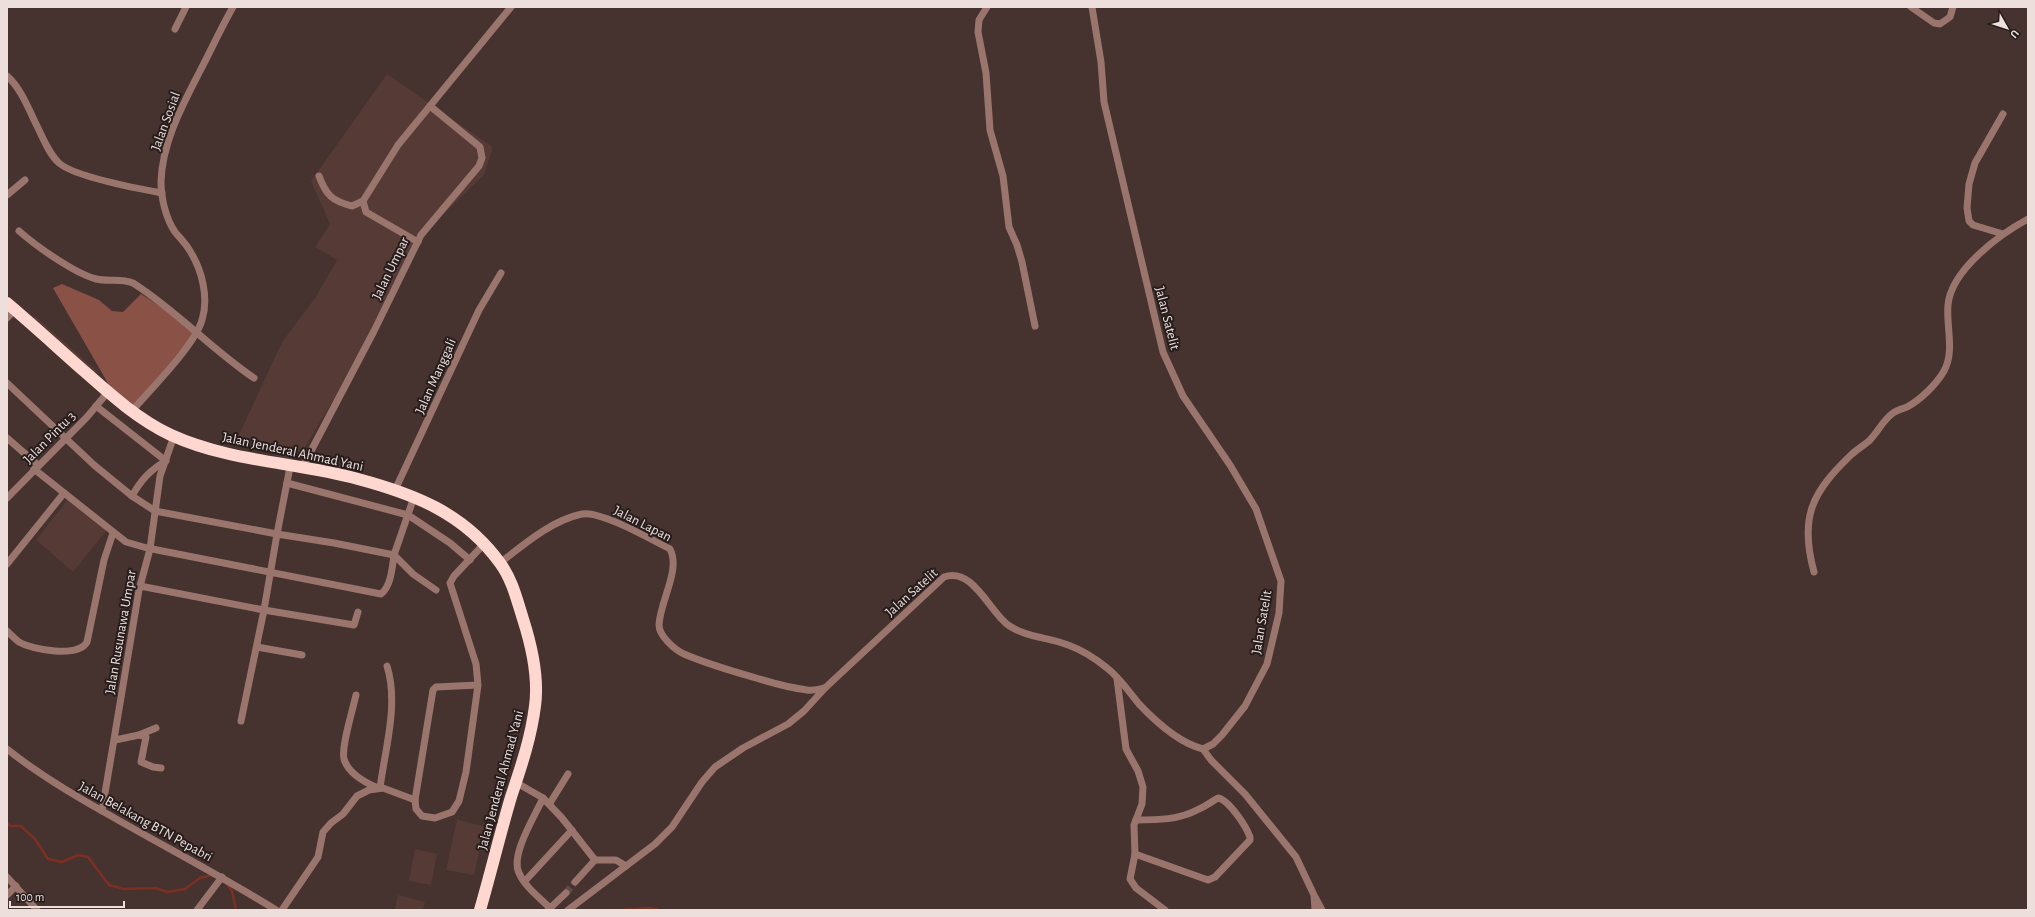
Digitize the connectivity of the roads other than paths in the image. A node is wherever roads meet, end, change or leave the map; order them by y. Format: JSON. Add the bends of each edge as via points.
{"nodes":[{"id":1,"x":186,"y":7,"type":"edge"},
{"id":2,"x":234,"y":7,"type":"edge"},
{"id":3,"x":511,"y":7,"type":"edge"},
{"id":4,"x":987,"y":7,"type":"edge"},
{"id":5,"x":1092,"y":7,"type":"edge"},
{"id":6,"x":1911,"y":7,"type":"edge"},
{"id":7,"x":1953,"y":7,"type":"edge"},
{"id":8,"x":175,"y":29,"type":"dead end"},
{"id":9,"x":7,"y":76,"type":"edge"},
{"id":10,"x":430,"y":106,"type":"junction"},
{"id":11,"x":2003,"y":114,"type":"dead end"},
{"id":12,"x":319,"y":176,"type":"dead end"},
{"id":13,"x":25,"y":180,"type":"dead end"},
{"id":14,"x":162,"y":192,"type":"junction"},
{"id":15,"x":7,"y":196,"type":"edge"},
{"id":16,"x":363,"y":201,"type":"junction"},
{"id":17,"x":2028,"y":219,"type":"edge"},
{"id":18,"x":19,"y":231,"type":"dead end"},
{"id":19,"x":2003,"y":234,"type":"junction"},
{"id":20,"x":418,"y":242,"type":"junction"},
{"id":21,"x":501,"y":273,"type":"dead end"},
{"id":22,"x":10,"y":310,"type":"edge"},
{"id":23,"x":1035,"y":326,"type":"dead end"},
{"id":24,"x":197,"y":331,"type":"junction"},
{"id":25,"x":254,"y":378,"type":"dead end"},
{"id":26,"x":7,"y":383,"type":"edge"},
{"id":27,"x":108,"y":392,"type":"junction"},
{"id":28,"x":96,"y":406,"type":"junction"},
{"id":29,"x":132,"y":411,"type":"junction"},
{"id":30,"x":174,"y":436,"type":"junction"},
{"id":31,"x":7,"y":438,"type":"edge"},
{"id":32,"x":66,"y":439,"type":"junction"},
{"id":33,"x":166,"y":461,"type":"junction"},
{"id":34,"x":36,"y":467,"type":"junction"},
{"id":35,"x":296,"y":467,"type":"junction"},
{"id":36,"x":287,"y":483,"type":"junction"},
{"id":37,"x":395,"y":490,"type":"junction"},
{"id":38,"x":64,"y":493,"type":"junction"},
{"id":39,"x":8,"y":494,"type":"edge"},
{"id":40,"x":132,"y":496,"type":"junction"},
{"id":41,"x":414,"y":497,"type":"junction"},
{"id":42,"x":155,"y":511,"type":"junction"},
{"id":43,"x":408,"y":514,"type":"junction"},
{"id":44,"x":112,"y":533,"type":"junction"},
{"id":45,"x":277,"y":534,"type":"junction"},
{"id":46,"x":483,"y":545,"type":"junction"},
{"id":47,"x":150,"y":549,"type":"junction"},
{"id":48,"x":394,"y":556,"type":"junction"},
{"id":49,"x":470,"y":560,"type":"junction"},
{"id":50,"x":500,"y":563,"type":"junction"},
{"id":51,"x":7,"y":564,"type":"edge"},
{"id":52,"x":1814,"y":572,"type":"dead end"},
{"id":53,"x":270,"y":574,"type":"junction"},
{"id":54,"x":140,"y":586,"type":"junction"},
{"id":55,"x":436,"y":590,"type":"dead end"},
{"id":56,"x":264,"y":610,"type":"junction"},
{"id":57,"x":358,"y":612,"type":"dead end"},
{"id":58,"x":7,"y":631,"type":"edge"},
{"id":59,"x":257,"y":647,"type":"junction"},
{"id":60,"x":302,"y":655,"type":"dead end"},
{"id":61,"x":387,"y":666,"type":"dead end"},
{"id":62,"x":1118,"y":679,"type":"junction"},
{"id":63,"x":478,"y":685,"type":"junction"},
{"id":64,"x":825,"y":688,"type":"junction"},
{"id":65,"x":356,"y":695,"type":"dead end"},
{"id":66,"x":241,"y":721,"type":"dead end"},
{"id":67,"x":156,"y":728,"type":"dead end"},
{"id":68,"x":139,"y":735,"type":"junction"},
{"id":69,"x":115,"y":740,"type":"junction"},
{"id":70,"x":7,"y":749,"type":"edge"},
{"id":71,"x":1203,"y":749,"type":"junction"},
{"id":72,"x":161,"y":768,"type":"dead end"},
{"id":73,"x":568,"y":774,"type":"dead end"},
{"id":74,"x":517,"y":782,"type":"junction"},
{"id":75,"x":379,"y":788,"type":"junction"},
{"id":76,"x":543,"y":798,"type":"junction"},
{"id":77,"x":415,"y":800,"type":"junction"},
{"id":78,"x":550,"y":803,"type":"junction"},
{"id":79,"x":102,"y":811,"type":"junction"},
{"id":80,"x":1136,"y":820,"type":"junction"},
{"id":81,"x":572,"y":830,"type":"junction"},
{"id":82,"x":1135,"y":854,"type":"junction"},
{"id":83,"x":595,"y":860,"type":"junction"},
{"id":84,"x":626,"y":866,"type":"junction"},
{"id":85,"x":7,"y":877,"type":"edge"},
{"id":86,"x":222,"y":877,"type":"junction"},
{"id":87,"x":525,"y":881,"type":"junction"},
{"id":88,"x":575,"y":882,"type":"tunnel mouth"},
{"id":89,"x":16,"y":886,"type":"junction"},
{"id":90,"x":566,"y":893,"type":"tunnel mouth"},
{"id":91,"x":7,"y":895,"type":"edge"},
{"id":92,"x":1314,"y":895,"type":"junction"},
{"id":93,"x":549,"y":909,"type":"edge"},
{"id":94,"x":37,"y":910,"type":"edge"},
{"id":95,"x":197,"y":910,"type":"edge"},
{"id":96,"x":276,"y":910,"type":"edge"},
{"id":97,"x":282,"y":910,"type":"edge"},
{"id":98,"x":480,"y":910,"type":"edge"},
{"id":99,"x":568,"y":910,"type":"edge"},
{"id":100,"x":1165,"y":910,"type":"edge"},
{"id":101,"x":1314,"y":910,"type":"edge"},
{"id":102,"x":1322,"y":910,"type":"edge"}],
"edges":[{"from":1,"to":8,"type":"street"},
{"from":2,"to":14,"type":"street","name":"Jalan Sosial","via":[[210,50],[173,128],[164,158]]},
{"from":3,"to":10,"type":"street"},
{"from":4,"to":23,"type":"street","via":[[979,20],[978,32],[986,73],[990,130],[1003,176],[1009,227],[1022,262]]},
{"from":5,"to":71,"type":"street","name":"Jalan Satelit","via":[[1101,62],[1104,102],[1163,352],[1183,396],[1230,465],[1256,509],[1282,581],[1279,613],[1267,664],[1245,706],[1222,735]]},
{"from":6,"to":7,"type":"street","via":[[1934,23],[1940,24],[1950,17]]},
{"from":9,"to":14,"type":"street","via":[[17,88],[48,148],[59,163],[66,168],[114,183]]},
{"from":10,"to":16,"type":"street","via":[[398,145]]},
{"from":10,"to":20,"type":"street","name":"Jalan Umpar","via":[[480,147],[482,158],[470,178],[434,218]]},
{"from":11,"to":19,"type":"street","via":[[1976,164],[1969,184],[1967,208],[1969,221],[1973,225]]},
{"from":12,"to":16,"type":"street","via":[[324,188],[336,201],[352,206]]},
{"from":13,"to":15,"type":"street"},
{"from":14,"to":24,"type":"street","name":"Jalan Sosial","via":[[174,230],[196,261],[202,281],[204,310]]},
{"from":16,"to":20,"type":"street","via":[[366,212]]},
{"from":17,"to":19,"type":"street"},
{"from":18,"to":24,"type":"street","via":[[42,250],[89,277],[125,280],[132,283]]},
{"from":19,"to":52,"type":"street","via":[[1982,251],[1953,289],[1948,305],[1948,359],[1944,371],[1916,401],[1890,416],[1869,441],[1822,487],[1812,504],[1807,530]]},
{"from":20,"to":35,"type":"street","name":"Jalan Umpar","via":[[374,331]]},
{"from":21,"to":37,"type":"street","name":"Jalan Manggali","via":[[479,310]]},
{"from":22,"to":27,"type":"highway","name":"Jalan Jenderal Ahmad Yani"},
{"from":24,"to":25,"type":"street","via":[[228,360]]},
{"from":24,"to":29,"type":"street","name":"Jalan Sosial"},
{"from":26,"to":32,"type":"street"},
{"from":27,"to":28,"type":"street","name":"Jalan Pintu 3"},
{"from":27,"to":29,"type":"highway","name":"Jalan Jenderal Ahmad Yani"},
{"from":28,"to":32,"type":"street","name":"Jalan Pintu 3"},
{"from":28,"to":33,"type":"street"},
{"from":29,"to":30,"type":"highway","name":"Jalan Jenderal Ahmad Yani"},
{"from":30,"to":33,"type":"street","name":"Jalan Rusunawa Umpar"},
{"from":30,"to":35,"type":"highway","name":"Jalan Jenderal Ahmad Yani","via":[[228,454]]},
{"from":31,"to":34,"type":"street"},
{"from":32,"to":34,"type":"street","name":"Jalan Pintu 3"},
{"from":32,"to":40,"type":"street"},
{"from":33,"to":40,"type":"street","via":[[144,477]]},
{"from":33,"to":42,"type":"street","name":"Jalan Rusunawa Umpar","via":[[160,476]]},
{"from":34,"to":38,"type":"street"},
{"from":34,"to":39,"type":"street","name":"Jalan Pintu 3"},
{"from":35,"to":36,"type":"street","name":"Jalan Umpar"},
{"from":35,"to":37,"type":"highway","name":"Jalan Jenderal Ahmad Yani","via":[[332,472]]},
{"from":36,"to":43,"type":"street"},
{"from":36,"to":45,"type":"street","name":"Jalan Umpar"},
{"from":37,"to":41,"type":"highway","name":"Jalan Jenderal Ahmad Yani"},
{"from":38,"to":44,"type":"street"},
{"from":38,"to":51,"type":"street"},
{"from":40,"to":42,"type":"street"},
{"from":41,"to":43,"type":"street"},
{"from":41,"to":46,"type":"highway","name":"Jalan Jenderal Ahmad Yani","via":[[436,506],[452,517]]},
{"from":42,"to":45,"type":"street"},
{"from":42,"to":47,"type":"street","name":"Jalan Rusunawa Umpar"},
{"from":43,"to":48,"type":"street"},
{"from":43,"to":49,"type":"street"},
{"from":44,"to":47,"type":"street","via":[[127,543]]},
{"from":44,"to":58,"type":"street","via":[[85,646],[70,652],[28,646]]},
{"from":45,"to":48,"type":"street"},
{"from":45,"to":53,"type":"street","name":"Jalan Umpar"},
{"from":46,"to":49,"type":"street"},
{"from":46,"to":50,"type":"highway","name":"Jalan Jenderal Ahmad Yani"},
{"from":47,"to":53,"type":"street"},
{"from":47,"to":54,"type":"street","name":"Jalan Rusunawa Umpar"},
{"from":48,"to":53,"type":"street","via":[[386,590],[381,594]]},
{"from":48,"to":55,"type":"street","via":[[413,574]]},
{"from":49,"to":63,"type":"street","via":[[454,576],[450,587],[464,622],[476,664]]},
{"from":50,"to":64,"type":"street","name":"Jalan Lapan","via":[[544,530],[582,514],[605,518],[670,549],[674,556],[674,566],[664,598],[659,627],[668,642],[683,654],[789,687],[808,690]]},
{"from":50,"to":74,"type":"highway","name":"Jalan Jenderal Ahmad Yani","via":[[514,591],[535,665],[536,704],[530,738]]},
{"from":53,"to":56,"type":"street","name":"Jalan Umpar"},
{"from":54,"to":56,"type":"street"},
{"from":54,"to":69,"type":"street","name":"Jalan Rusunawa Umpar"},
{"from":56,"to":57,"type":"street","via":[[354,624]]},
{"from":56,"to":59,"type":"street","name":"Jalan Umpar"},
{"from":59,"to":60,"type":"street"},
{"from":59,"to":66,"type":"street","name":"Jalan Umpar"},
{"from":61,"to":75,"type":"street","via":[[392,682],[392,700]]},
{"from":62,"to":64,"type":"street","name":"Jalan Satelit","via":[[1091,656],[1068,645],[1030,636],[1014,629],[999,616],[970,582],[951,575],[944,578]]},
{"from":62,"to":71,"type":"street","name":"Jalan Satelit","via":[[1154,719],[1176,736]]},
{"from":62,"to":80,"type":"street","via":[[1126,748],[1143,787],[1142,804]]},
{"from":63,"to":77,"type":"street","via":[[436,687],[434,690]]},
{"from":63,"to":77,"type":"street","via":[[466,772],[459,801],[452,812],[435,818],[419,814]]},
{"from":64,"to":84,"type":"street","via":[[788,724],[715,766],[672,827]]},
{"from":65,"to":75,"type":"street","via":[[347,732],[344,759],[349,768],[365,782]]},
{"from":67,"to":68,"type":"street"},
{"from":68,"to":69,"type":"street"},
{"from":68,"to":72,"type":"street","via":[[146,737],[141,762]]},
{"from":69,"to":79,"type":"street","name":"Jalan Rusunawa Umpar"},
{"from":70,"to":79,"type":"street","name":"Jalan Belakang BTN Pepabri","via":[[50,782]]},
{"from":71,"to":92,"type":"street","via":[[1245,794],[1290,849]]},
{"from":73,"to":78,"type":"street"},
{"from":74,"to":76,"type":"street"},
{"from":74,"to":98,"type":"highway","name":"Jalan Jenderal Ahmad Yani"},
{"from":75,"to":77,"type":"street","via":[[399,792]]},
{"from":75,"to":97,"type":"street","via":[[357,796],[343,814],[323,832],[318,857]]},
{"from":76,"to":78,"type":"street"},
{"from":76,"to":87,"type":"street","via":[[519,853],[518,868]]},
{"from":78,"to":81,"type":"street"},
{"from":79,"to":86,"type":"street","name":"Jalan Belakang BTN Pepabri"},
{"from":80,"to":82,"type":"street"},
{"from":80,"to":82,"type":"street","via":[[1180,817],[1218,798],[1228,803],[1250,838],[1215,877],[1208,880]]},
{"from":81,"to":83,"type":"street"},
{"from":81,"to":87,"type":"street"},
{"from":82,"to":100,"type":"street","via":[[1131,882]]},
{"from":83,"to":84,"type":"street","via":[[616,860]]},
{"from":83,"to":88,"type":"street"},
{"from":84,"to":99,"type":"street"},
{"from":85,"to":89,"type":"street"},
{"from":86,"to":95,"type":"street"},
{"from":86,"to":96,"type":"street","name":"Jalan Belakang BTN Pepabri"},
{"from":87,"to":93,"type":"street"},
{"from":89,"to":91,"type":"street"},
{"from":89,"to":94,"type":"street"},
{"from":90,"to":93,"type":"street"},
{"from":92,"to":101,"type":"street"},
{"from":92,"to":102,"type":"street"}]}
